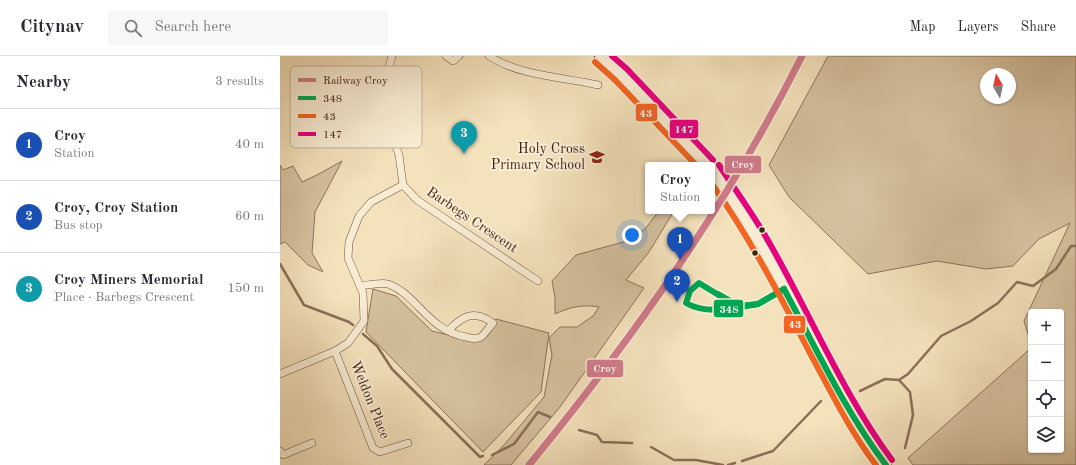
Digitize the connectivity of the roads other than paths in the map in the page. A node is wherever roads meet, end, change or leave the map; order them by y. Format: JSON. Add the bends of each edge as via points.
{"nodes":[{"id":1,"x":392,"y":56,"type":"edge"},
{"id":2,"x":446,"y":56,"type":"edge"},
{"id":3,"x":459,"y":56,"type":"edge"},
{"id":4,"x":489,"y":56,"type":"edge"},
{"id":5,"x":600,"y":56,"type":"edge"},
{"id":6,"x":389,"y":66,"type":"edge"},
{"id":7,"x":598,"y":85,"type":"dead end"},
{"id":8,"x":396,"y":148,"type":"edge"},
{"id":9,"x":704,"y":162,"type":"edge"},
{"id":10,"x":715,"y":173,"type":"edge"},
{"id":11,"x":404,"y":185,"type":"junction"},
{"id":12,"x":538,"y":281,"type":"dead end"},
{"id":13,"x":360,"y":286,"type":"junction"},
{"id":14,"x":448,"y":331,"type":"junction"},
{"id":15,"x":336,"y":351,"type":"junction"},
{"id":16,"x":280,"y":374,"type":"edge"},
{"id":17,"x":312,"y":443,"type":"dead end"},
{"id":18,"x":408,"y":443,"type":"dead end"},
{"id":19,"x":280,"y":450,"type":"edge"},
{"id":20,"x":886,"y":465,"type":"edge"}],
"edges":[{"from":1,"to":6,"type":"street"},
{"from":2,"to":3,"type":"street","via":[[453,61]]},
{"from":4,"to":7,"type":"street","via":[[524,71]]},
{"from":5,"to":9,"type":"main road","via":[[621,74]]},
{"from":8,"to":11,"type":"street"},
{"from":10,"to":20,"type":"main road","via":[[763,248],[846,403]]},
{"from":11,"to":12,"type":"street","name":"Barbegs Crescent","via":[[417,200]]},
{"from":11,"to":13,"type":"street","via":[[371,202],[359,216],[349,242],[348,258]]},
{"from":13,"to":14,"type":"street","via":[[387,284],[402,292],[432,321]]},
{"from":13,"to":15,"type":"street","via":[[363,293],[364,321],[348,343]]},
{"from":14,"to":14,"type":"street","via":[[476,339],[493,323],[485,317],[467,316],[460,318]]},
{"from":15,"to":16,"type":"street"},
{"from":15,"to":18,"type":"street","name":"Weldon Place","via":[[373,448],[380,452]]},
{"from":17,"to":19,"type":"street","via":[[283,455]]}]}
